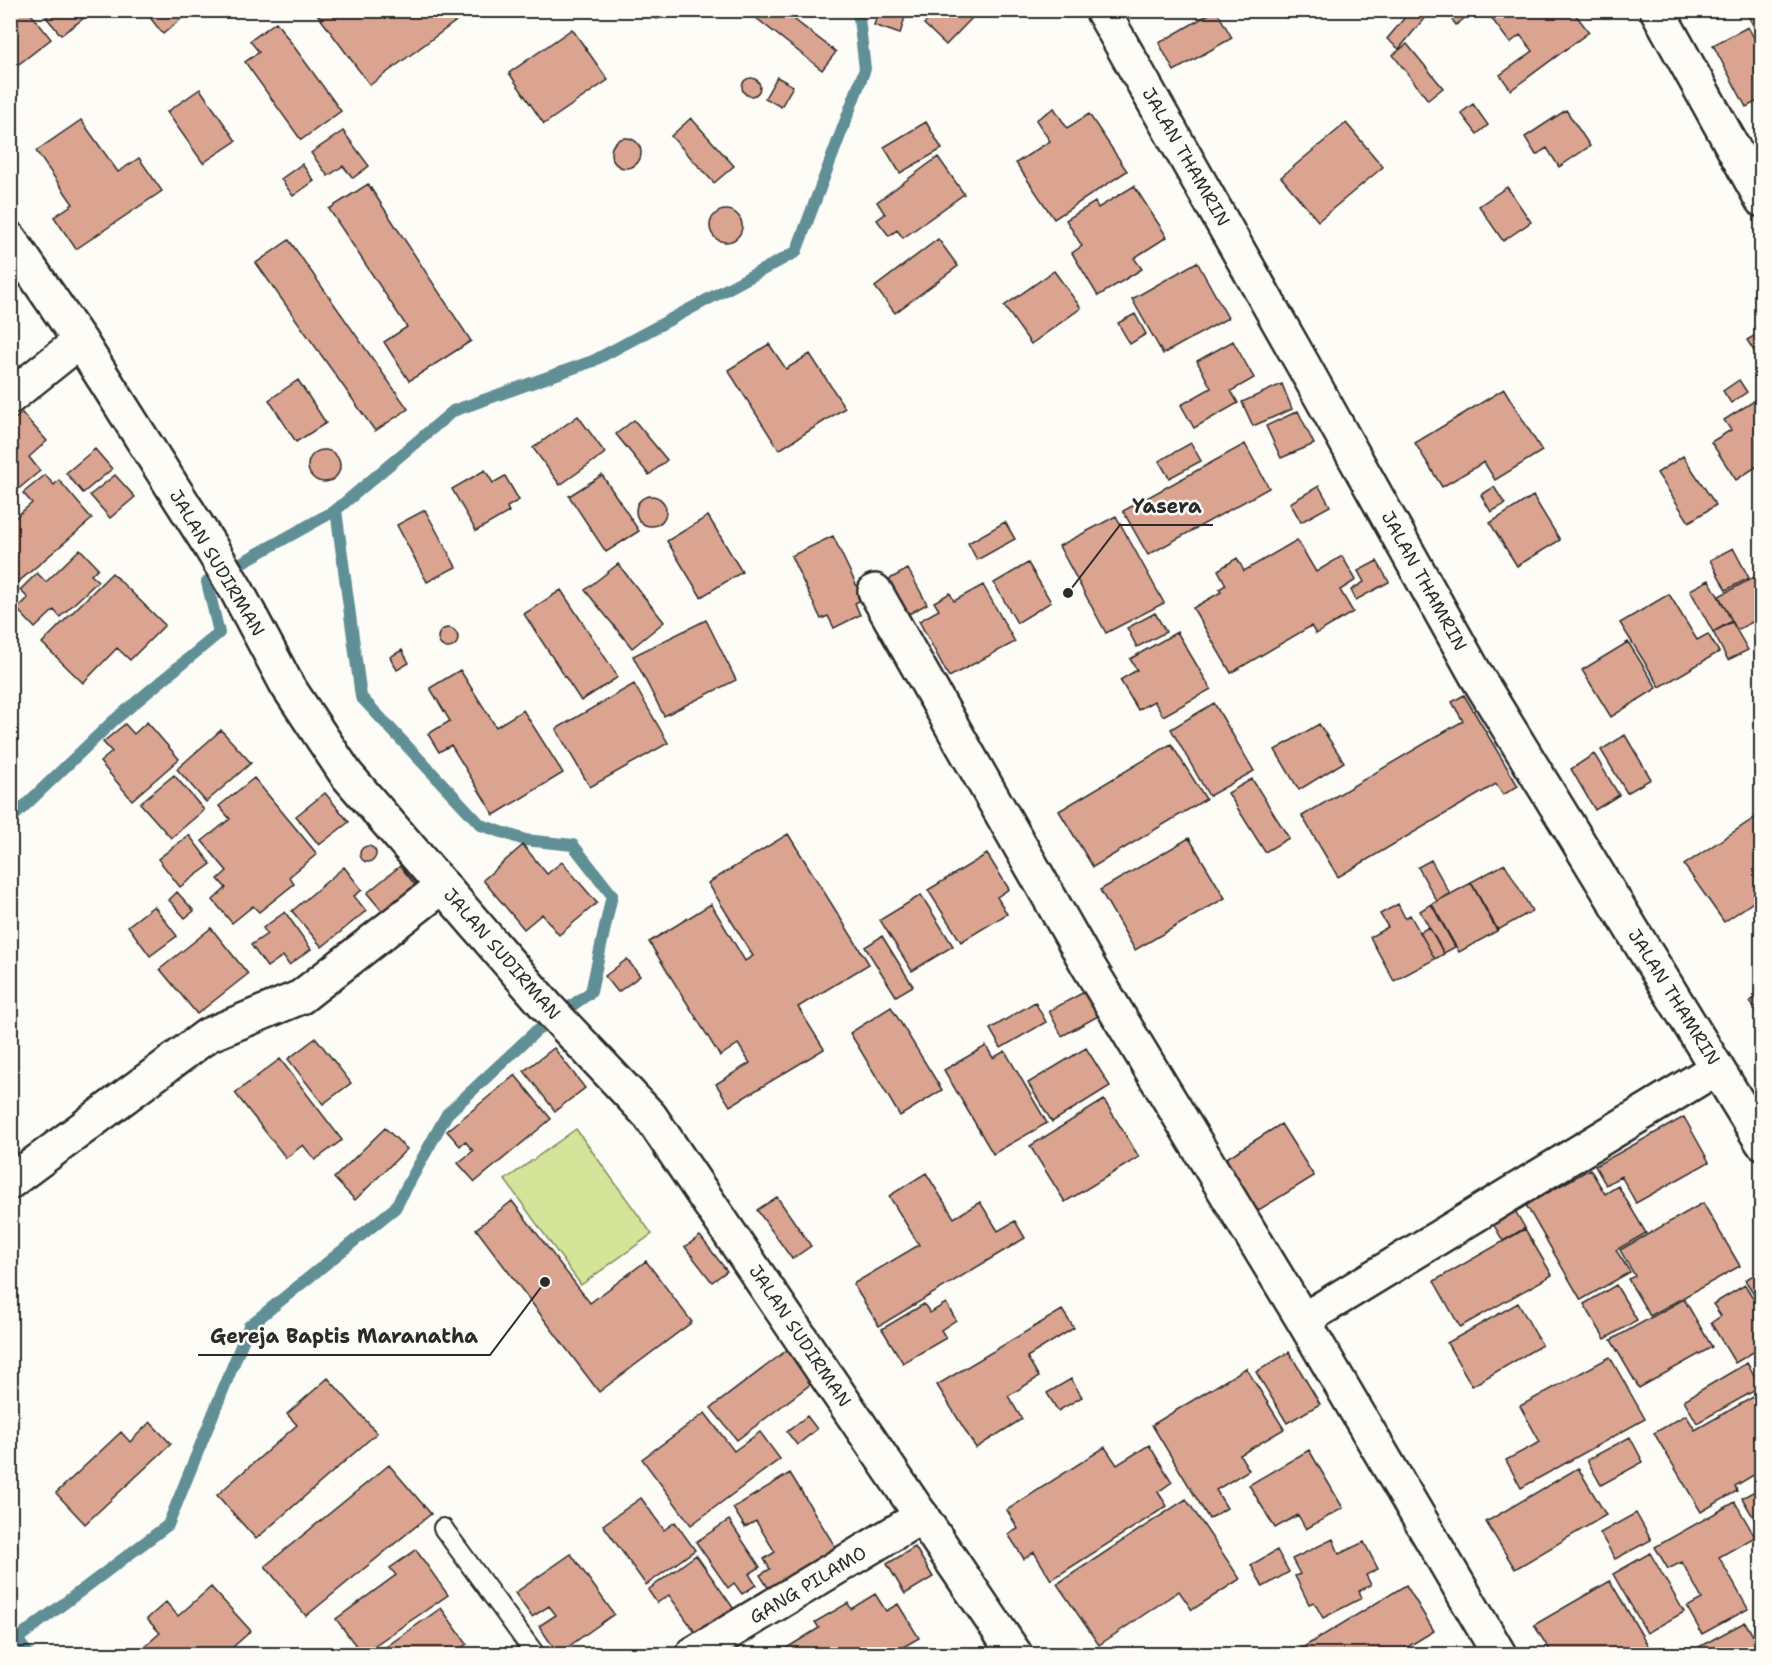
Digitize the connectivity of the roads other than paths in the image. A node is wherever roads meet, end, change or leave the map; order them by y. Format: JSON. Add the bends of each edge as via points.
{"nodes":[{"id":1,"x":1102,"y":10,"type":"edge"},
{"id":2,"x":1657,"y":10,"type":"edge"},
{"id":3,"x":1761,"y":200,"type":"edge"},
{"id":4,"x":12,"y":243,"type":"edge"},
{"id":5,"x":80,"y":341,"type":"junction"},
{"id":6,"x":10,"y":398,"type":"edge"},
{"id":7,"x":875,"y":591,"type":"dead end"},
{"id":8,"x":443,"y":885,"type":"junction"},
{"id":9,"x":1717,"y":1068,"type":"junction"},
{"id":10,"x":1761,"y":1142,"type":"edge"},
{"id":11,"x":10,"y":1182,"type":"edge"},
{"id":12,"x":1303,"y":1320,"type":"junction"},
{"id":13,"x":922,"y":1516,"type":"junction"},
{"id":14,"x":442,"y":1528,"type":"dead end"},
{"id":15,"x":535,"y":1654,"type":"edge"},
{"id":16,"x":693,"y":1654,"type":"edge"},
{"id":17,"x":1015,"y":1654,"type":"edge"},
{"id":18,"x":1499,"y":1654,"type":"edge"}],
"edges":[{"from":1,"to":9,"type":"street","name":"JALAN THAMRIN","via":[[1476,675]]},
{"from":2,"to":3,"type":"street"},
{"from":4,"to":5,"type":"street","name":"JALAN SUDIRMAN"},
{"from":5,"to":6,"type":"street"},
{"from":5,"to":8,"type":"street","name":"JALAN SUDIRMAN","via":[[210,546],[287,685],[346,774]]},
{"from":7,"to":12,"type":"street","via":[[1089,968]]},
{"from":8,"to":11,"type":"street","via":[[301,997],[208,1035]]},
{"from":8,"to":13,"type":"street","name":"JALAN SUDIRMAN","via":[[548,1008],[650,1116]]},
{"from":9,"to":10,"type":"street","name":"JALAN THAMRIN"},
{"from":9,"to":12,"type":"street"},
{"from":12,"to":18,"type":"street"},
{"from":13,"to":16,"type":"street","name":"GANG PILAMO"},
{"from":13,"to":17,"type":"street","name":"JALAN SUDIRMAN"},
{"from":14,"to":15,"type":"lane"}]}
